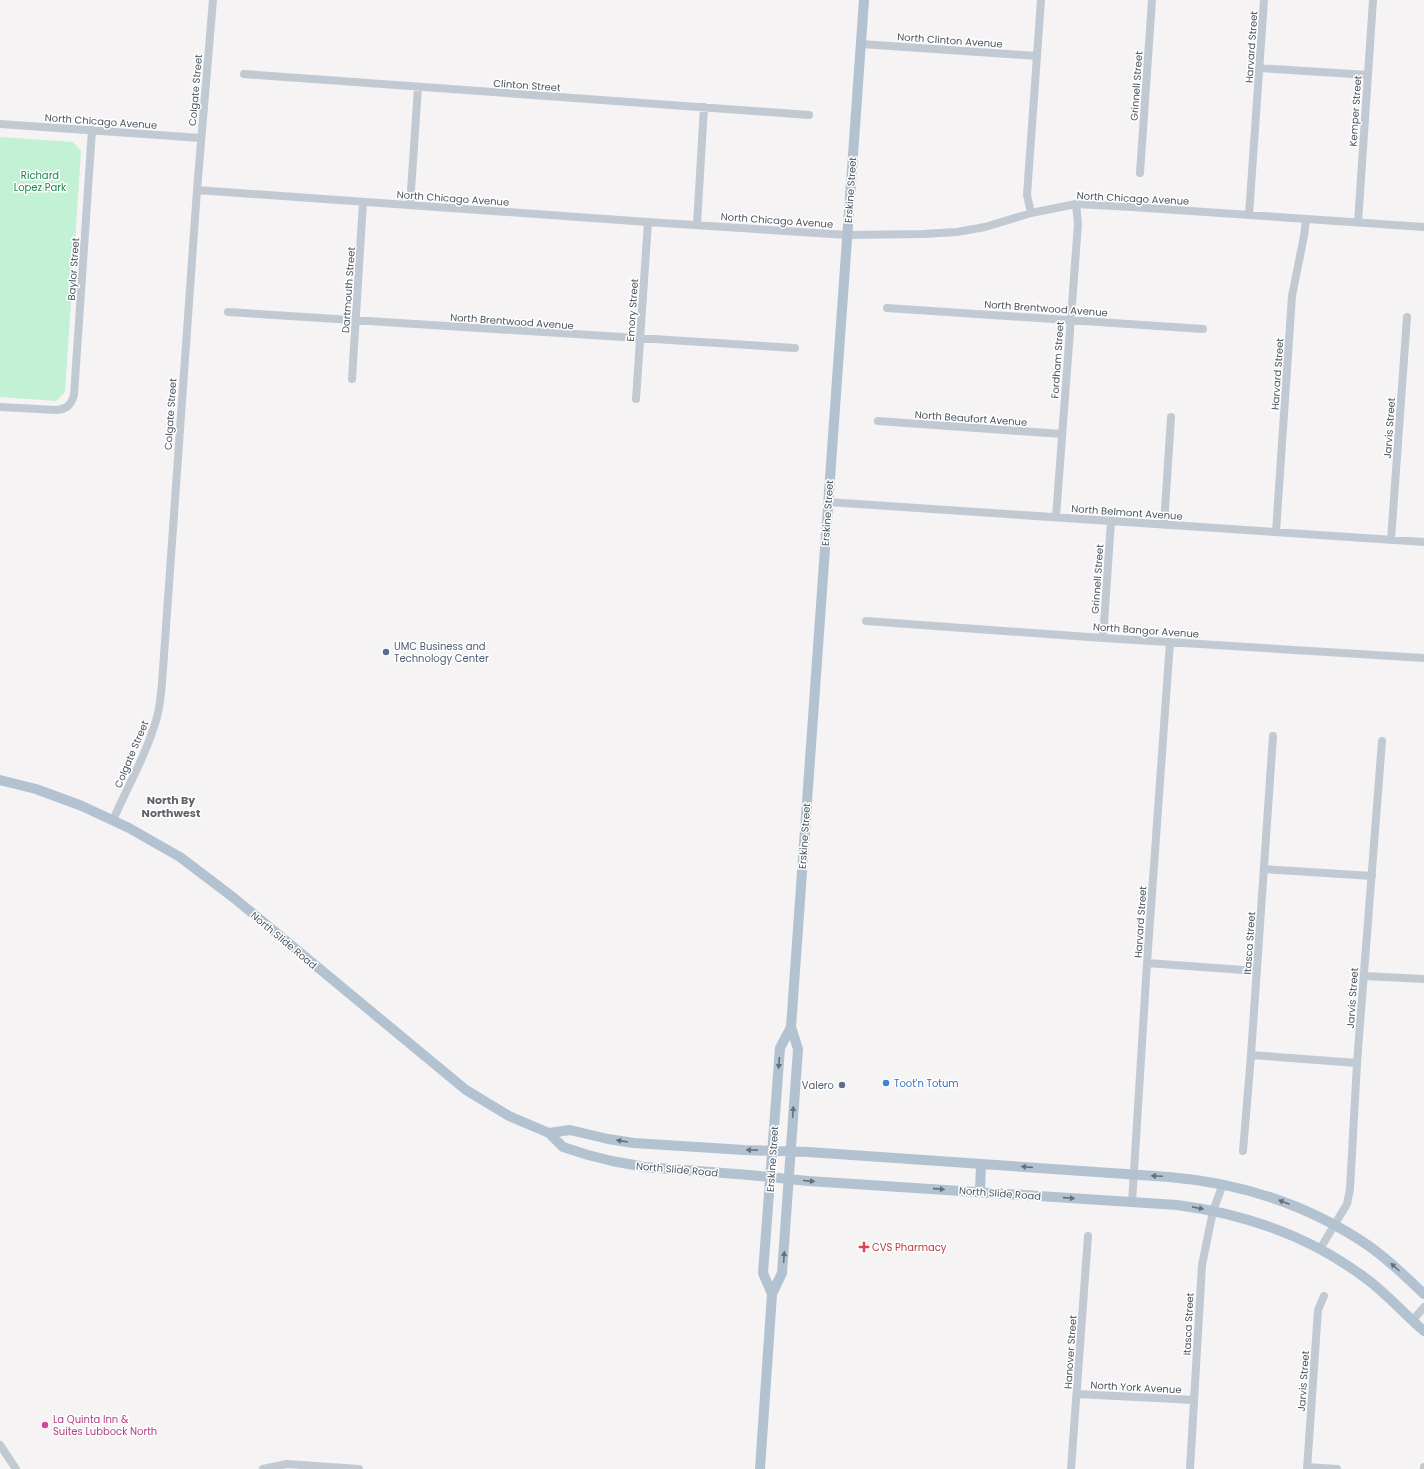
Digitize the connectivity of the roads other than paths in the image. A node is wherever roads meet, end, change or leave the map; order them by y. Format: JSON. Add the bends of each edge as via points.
{"nodes":[{"id":1,"x":213,"y":0,"type":"edge"},
{"id":2,"x":864,"y":0,"type":"edge"},
{"id":3,"x":1041,"y":0,"type":"edge"},
{"id":4,"x":1152,"y":0,"type":"edge"},
{"id":5,"x":1264,"y":0,"type":"edge"},
{"id":6,"x":1373,"y":0,"type":"edge"},
{"id":7,"x":861,"y":44,"type":"junction"},
{"id":8,"x":1037,"y":56,"type":"junction"},
{"id":9,"x":1259,"y":68,"type":"junction"},
{"id":10,"x":244,"y":74,"type":"dead end"},
{"id":11,"x":1368,"y":75,"type":"junction"},
{"id":12,"x":418,"y":87,"type":"junction"},
{"id":13,"x":704,"y":108,"type":"junction"},
{"id":14,"x":809,"y":115,"type":"dead end"},
{"id":15,"x":0,"y":124,"type":"edge"},
{"id":16,"x":92,"y":130,"type":"junction"},
{"id":17,"x":201,"y":138,"type":"junction"},
{"id":18,"x":1140,"y":173,"type":"dead end"},
{"id":19,"x":197,"y":190,"type":"junction"},
{"id":20,"x":363,"y":202,"type":"junction"},
{"id":21,"x":1076,"y":204,"type":"junction"},
{"id":22,"x":410,"y":205,"type":"junction"},
{"id":23,"x":1031,"y":213,"type":"junction"},
{"id":24,"x":1249,"y":215,"type":"junction"},
{"id":25,"x":1306,"y":219,"type":"junction"},
{"id":26,"x":648,"y":222,"type":"junction"},
{"id":27,"x":1358,"y":223,"type":"junction"},
{"id":28,"x":697,"y":224,"type":"junction"},
{"id":29,"x":1424,"y":227,"type":"edge"},
{"id":30,"x":847,"y":235,"type":"junction"},
{"id":31,"x":888,"y":308,"type":"dead end"},
{"id":32,"x":228,"y":312,"type":"dead end"},
{"id":33,"x":1407,"y":317,"type":"dead end"},
{"id":34,"x":1070,"y":320,"type":"junction"},
{"id":35,"x":355,"y":321,"type":"junction"},
{"id":36,"x":1203,"y":329,"type":"dead end"},
{"id":37,"x":640,"y":339,"type":"junction"},
{"id":38,"x":795,"y":348,"type":"dead end"},
{"id":39,"x":352,"y":379,"type":"dead end"},
{"id":40,"x":636,"y":399,"type":"dead end"},
{"id":41,"x":0,"y":407,"type":"edge"},
{"id":42,"x":1171,"y":417,"type":"dead end"},
{"id":43,"x":878,"y":421,"type":"dead end"},
{"id":44,"x":1062,"y":434,"type":"junction"},
{"id":45,"x":828,"y":502,"type":"junction"},
{"id":46,"x":1056,"y":517,"type":"junction"},
{"id":47,"x":1111,"y":521,"type":"junction"},
{"id":48,"x":1164,"y":525,"type":"junction"},
{"id":49,"x":1276,"y":532,"type":"junction"},
{"id":50,"x":1391,"y":540,"type":"junction"},
{"id":51,"x":1424,"y":542,"type":"edge"},
{"id":52,"x":866,"y":621,"type":"dead end"},
{"id":53,"x":1103,"y":638,"type":"junction"},
{"id":54,"x":1170,"y":642,"type":"junction"},
{"id":55,"x":1424,"y":658,"type":"edge"},
{"id":56,"x":1272,"y":736,"type":"dead end"},
{"id":57,"x":1382,"y":741,"type":"dead end"},
{"id":58,"x":0,"y":780,"type":"edge"},
{"id":59,"x":113,"y":820,"type":"junction"},
{"id":60,"x":1264,"y":869,"type":"junction"},
{"id":61,"x":1372,"y":876,"type":"junction"},
{"id":62,"x":1147,"y":963,"type":"junction"},
{"id":63,"x":1257,"y":971,"type":"junction"},
{"id":64,"x":1364,"y":976,"type":"junction"},
{"id":65,"x":1424,"y":979,"type":"edge"},
{"id":66,"x":791,"y":1027,"type":"junction"},
{"id":67,"x":1251,"y":1055,"type":"junction"},
{"id":68,"x":1357,"y":1063,"type":"junction"},
{"id":69,"x":549,"y":1133,"type":"junction"},
{"id":70,"x":772,"y":1151,"type":"junction"},
{"id":71,"x":791,"y":1151,"type":"junction"},
{"id":72,"x":1243,"y":1151,"type":"dead end"},
{"id":73,"x":981,"y":1164,"type":"junction"},
{"id":74,"x":1133,"y":1175,"type":"junction"},
{"id":75,"x":770,"y":1177,"type":"junction"},
{"id":76,"x":789,"y":1179,"type":"junction"},
{"id":77,"x":1223,"y":1184,"type":"junction"},
{"id":78,"x":980,"y":1192,"type":"junction"},
{"id":79,"x":1132,"y":1202,"type":"junction"},
{"id":80,"x":1213,"y":1211,"type":"junction"},
{"id":81,"x":1334,"y":1225,"type":"junction"},
{"id":82,"x":1088,"y":1236,"type":"dead end"},
{"id":83,"x":1320,"y":1249,"type":"junction"},
{"id":84,"x":772,"y":1294,"type":"junction"},
{"id":85,"x":1424,"y":1294,"type":"edge"},
{"id":86,"x":1324,"y":1296,"type":"dead end"},
{"id":87,"x":1424,"y":1307,"type":"edge"},
{"id":88,"x":1412,"y":1321,"type":"junction"},
{"id":89,"x":1424,"y":1331,"type":"edge"},
{"id":90,"x":1077,"y":1394,"type":"junction"},
{"id":91,"x":1194,"y":1400,"type":"junction"},
{"id":92,"x":0,"y":1445,"type":"edge"},
{"id":93,"x":1307,"y":1468,"type":"edge"},
{"id":94,"x":16,"y":1469,"type":"edge"},
{"id":95,"x":263,"y":1469,"type":"edge"},
{"id":96,"x":359,"y":1469,"type":"edge"},
{"id":97,"x":760,"y":1469,"type":"edge"},
{"id":98,"x":1071,"y":1469,"type":"edge"},
{"id":99,"x":1190,"y":1469,"type":"edge"},
{"id":100,"x":1337,"y":1469,"type":"edge"}],
"edges":[{"from":1,"to":17,"type":"street","name":"Colgate Street"},
{"from":2,"to":7,"type":"main road","name":"Erskine Street"},
{"from":3,"to":8,"type":"street"},
{"from":4,"to":18,"type":"street","name":"Grinnell Street"},
{"from":5,"to":9,"type":"street","name":"Harvard Street"},
{"from":6,"to":11,"type":"street","name":"Kemper Street"},
{"from":7,"to":8,"type":"street","name":"North Clinton Avenue"},
{"from":7,"to":30,"type":"main road","name":"Erskine Street"},
{"from":8,"to":23,"type":"street","via":[[1027,195]]},
{"from":9,"to":11,"type":"street"},
{"from":9,"to":24,"type":"street","name":"Harvard Street"},
{"from":10,"to":12,"type":"street","name":"Clinton Street"},
{"from":11,"to":27,"type":"street","name":"Kemper Street"},
{"from":12,"to":13,"type":"street","name":"Clinton Street"},
{"from":12,"to":22,"type":"street"},
{"from":13,"to":14,"type":"street","name":"Clinton Street"},
{"from":13,"to":28,"type":"street"},
{"from":15,"to":16,"type":"street","name":"North Chicago Avenue"},
{"from":16,"to":17,"type":"street","name":"North Chicago Avenue"},
{"from":16,"to":41,"type":"street","name":"Baylor Street","via":[[72,402],[63,410]]},
{"from":17,"to":19,"type":"street","name":"Colgate Street"},
{"from":19,"to":20,"type":"street","name":"North Chicago Avenue"},
{"from":19,"to":59,"type":"street","name":"Colgate Street","via":[[162,683],[153,730]]},
{"from":20,"to":22,"type":"street","name":"North Chicago Avenue"},
{"from":20,"to":35,"type":"street","name":"Dartmouth Street"},
{"from":21,"to":23,"type":"street","name":"North Chicago Avenue"},
{"from":21,"to":24,"type":"street","name":"North Chicago Avenue"},
{"from":21,"to":34,"type":"street","name":"Fordham Street","via":[[1078,224]]},
{"from":22,"to":26,"type":"street","name":"North Chicago Avenue"},
{"from":23,"to":30,"type":"street","name":"North Chicago Avenue","via":[[985,227],[957,232]]},
{"from":24,"to":25,"type":"street","name":"North Chicago Avenue"},
{"from":25,"to":27,"type":"street","name":"North Chicago Avenue"},
{"from":25,"to":49,"type":"street","name":"Harvard Street","via":[[1292,296]]},
{"from":26,"to":28,"type":"street","name":"North Chicago Avenue"},
{"from":26,"to":37,"type":"street","name":"Emory Street"},
{"from":27,"to":29,"type":"street","name":"North Chicago Avenue"},
{"from":28,"to":30,"type":"street","name":"North Chicago Avenue"},
{"from":30,"to":45,"type":"main road","name":"Erskine Street"},
{"from":31,"to":34,"type":"street","name":"North Brentwood Avenue"},
{"from":32,"to":35,"type":"street","name":"North Brentwood Avenue"},
{"from":33,"to":50,"type":"street","name":"Jarvis Street"},
{"from":34,"to":36,"type":"street","name":"North Brentwood Avenue"},
{"from":34,"to":44,"type":"street","name":"Fordham Street"},
{"from":35,"to":37,"type":"street","name":"North Brentwood Avenue"},
{"from":35,"to":39,"type":"street","name":"Dartmouth Street"},
{"from":37,"to":38,"type":"street","name":"North Brentwood Avenue"},
{"from":37,"to":40,"type":"street","name":"Emory Street"},
{"from":42,"to":48,"type":"street"},
{"from":43,"to":44,"type":"street","name":"North Beaufort Avenue"},
{"from":44,"to":46,"type":"street","name":"Fordham Street"},
{"from":45,"to":46,"type":"street","name":"North Belmont Avenue"},
{"from":45,"to":66,"type":"main road","name":"Erskine Street"},
{"from":46,"to":47,"type":"street","name":"North Belmont Avenue"},
{"from":47,"to":48,"type":"street","name":"North Belmont Avenue"},
{"from":47,"to":53,"type":"street","name":"Grinnell Street"},
{"from":48,"to":49,"type":"street","name":"North Belmont Avenue"},
{"from":49,"to":50,"type":"street","name":"North Belmont Avenue"},
{"from":50,"to":51,"type":"street","name":"North Belmont Avenue"},
{"from":52,"to":53,"type":"street","name":"North Bangor Avenue"},
{"from":53,"to":54,"type":"street","name":"North Bangor Avenue"},
{"from":54,"to":55,"type":"street","name":"North Bangor Avenue"},
{"from":54,"to":62,"type":"street","name":"Harvard Street"},
{"from":56,"to":60,"type":"street","name":"Itasca Street"},
{"from":57,"to":61,"type":"street","name":"Jarvis Street"},
{"from":58,"to":59,"type":"main road","name":"North Slide Road","via":[[36,789]]},
{"from":59,"to":69,"type":"main road","name":"North Slide Road","via":[[180,857],[234,898],[466,1090],[510,1116]]},
{"from":60,"to":61,"type":"street"},
{"from":60,"to":63,"type":"street","name":"Itasca Street"},
{"from":61,"to":64,"type":"street","name":"Jarvis Street"},
{"from":62,"to":63,"type":"street"},
{"from":62,"to":74,"type":"street","name":"Harvard Street"},
{"from":63,"to":67,"type":"street","name":"Itasca Street"},
{"from":64,"to":65,"type":"street"},
{"from":64,"to":68,"type":"street","name":"Jarvis Street"},
{"from":66,"to":70,"type":"main road","name":"Erskine Street","one_way":true,"via":[[780,1048]]},
{"from":71,"to":66,"type":"main road","name":"Erskine Street","one_way":true,"via":[[798,1049]]},
{"from":67,"to":68,"type":"street"},
{"from":67,"to":72,"type":"street","name":"Itasca Street"},
{"from":68,"to":81,"type":"street","name":"Jarvis Street","via":[[1350,1190],[1347,1204]]},
{"from":70,"to":69,"type":"main road","one_way":true,"via":[[634,1143],[570,1130]]},
{"from":69,"to":75,"type":"main road","name":"North Slide Road","via":[[563,1148],[626,1164]]},
{"from":70,"to":71,"type":"main road"},
{"from":70,"to":75,"type":"main road","name":"Erskine Street"},
{"from":71,"to":73,"type":"main road"},
{"from":71,"to":76,"type":"main road","name":"Erskine Street"},
{"from":74,"to":73,"type":"main road","one_way":true},
{"from":73,"to":78,"type":"main road"},
{"from":77,"to":74,"type":"main road","one_way":true},
{"from":74,"to":79,"type":"street","name":"Harvard Street"},
{"from":75,"to":76,"type":"main road","name":"North Slide Road"},
{"from":75,"to":84,"type":"main road","name":"Erskine Street","via":[[763,1273]]},
{"from":76,"to":78,"type":"main road","name":"North Slide Road","one_way":true},
{"from":84,"to":76,"type":"main road","name":"Erskine Street","one_way":true,"via":[[782,1273]]},
{"from":77,"to":80,"type":"street","name":"Itasca Street"},
{"from":81,"to":77,"type":"main road","one_way":true,"via":[[1258,1192]]},
{"from":78,"to":79,"type":"main road","name":"North Slide Road","one_way":true},
{"from":79,"to":80,"type":"main road","name":"North Slide Road","one_way":true},
{"from":80,"to":83,"type":"main road","name":"North Slide Road","via":[[1280,1230]]},
{"from":80,"to":91,"type":"street","name":"Itasca Street","via":[[1202,1265]]},
{"from":81,"to":83,"type":"street","name":"Jarvis Street"},
{"from":85,"to":81,"type":"main road","one_way":true,"via":[[1375,1251]]},
{"from":82,"to":90,"type":"street","name":"Hanover Street"},
{"from":83,"to":88,"type":"main road","name":"North Slide Road","via":[[1369,1281]]},
{"from":84,"to":97,"type":"main road","name":"Erskine Street"},
{"from":86,"to":93,"type":"street","name":"Jarvis Street","via":[[1318,1310]]},
{"from":87,"to":88,"type":"street"},
{"from":88,"to":89,"type":"main road","name":"North Slide Road"},
{"from":90,"to":91,"type":"street","name":"North York Avenue"},
{"from":90,"to":98,"type":"street","name":"Hanover Street"},
{"from":91,"to":99,"type":"street","name":"Itasca Street"},
{"from":92,"to":94,"type":"street"},
{"from":93,"to":100,"type":"street"},
{"from":95,"to":96,"type":"street","via":[[287,1464]]}]}
